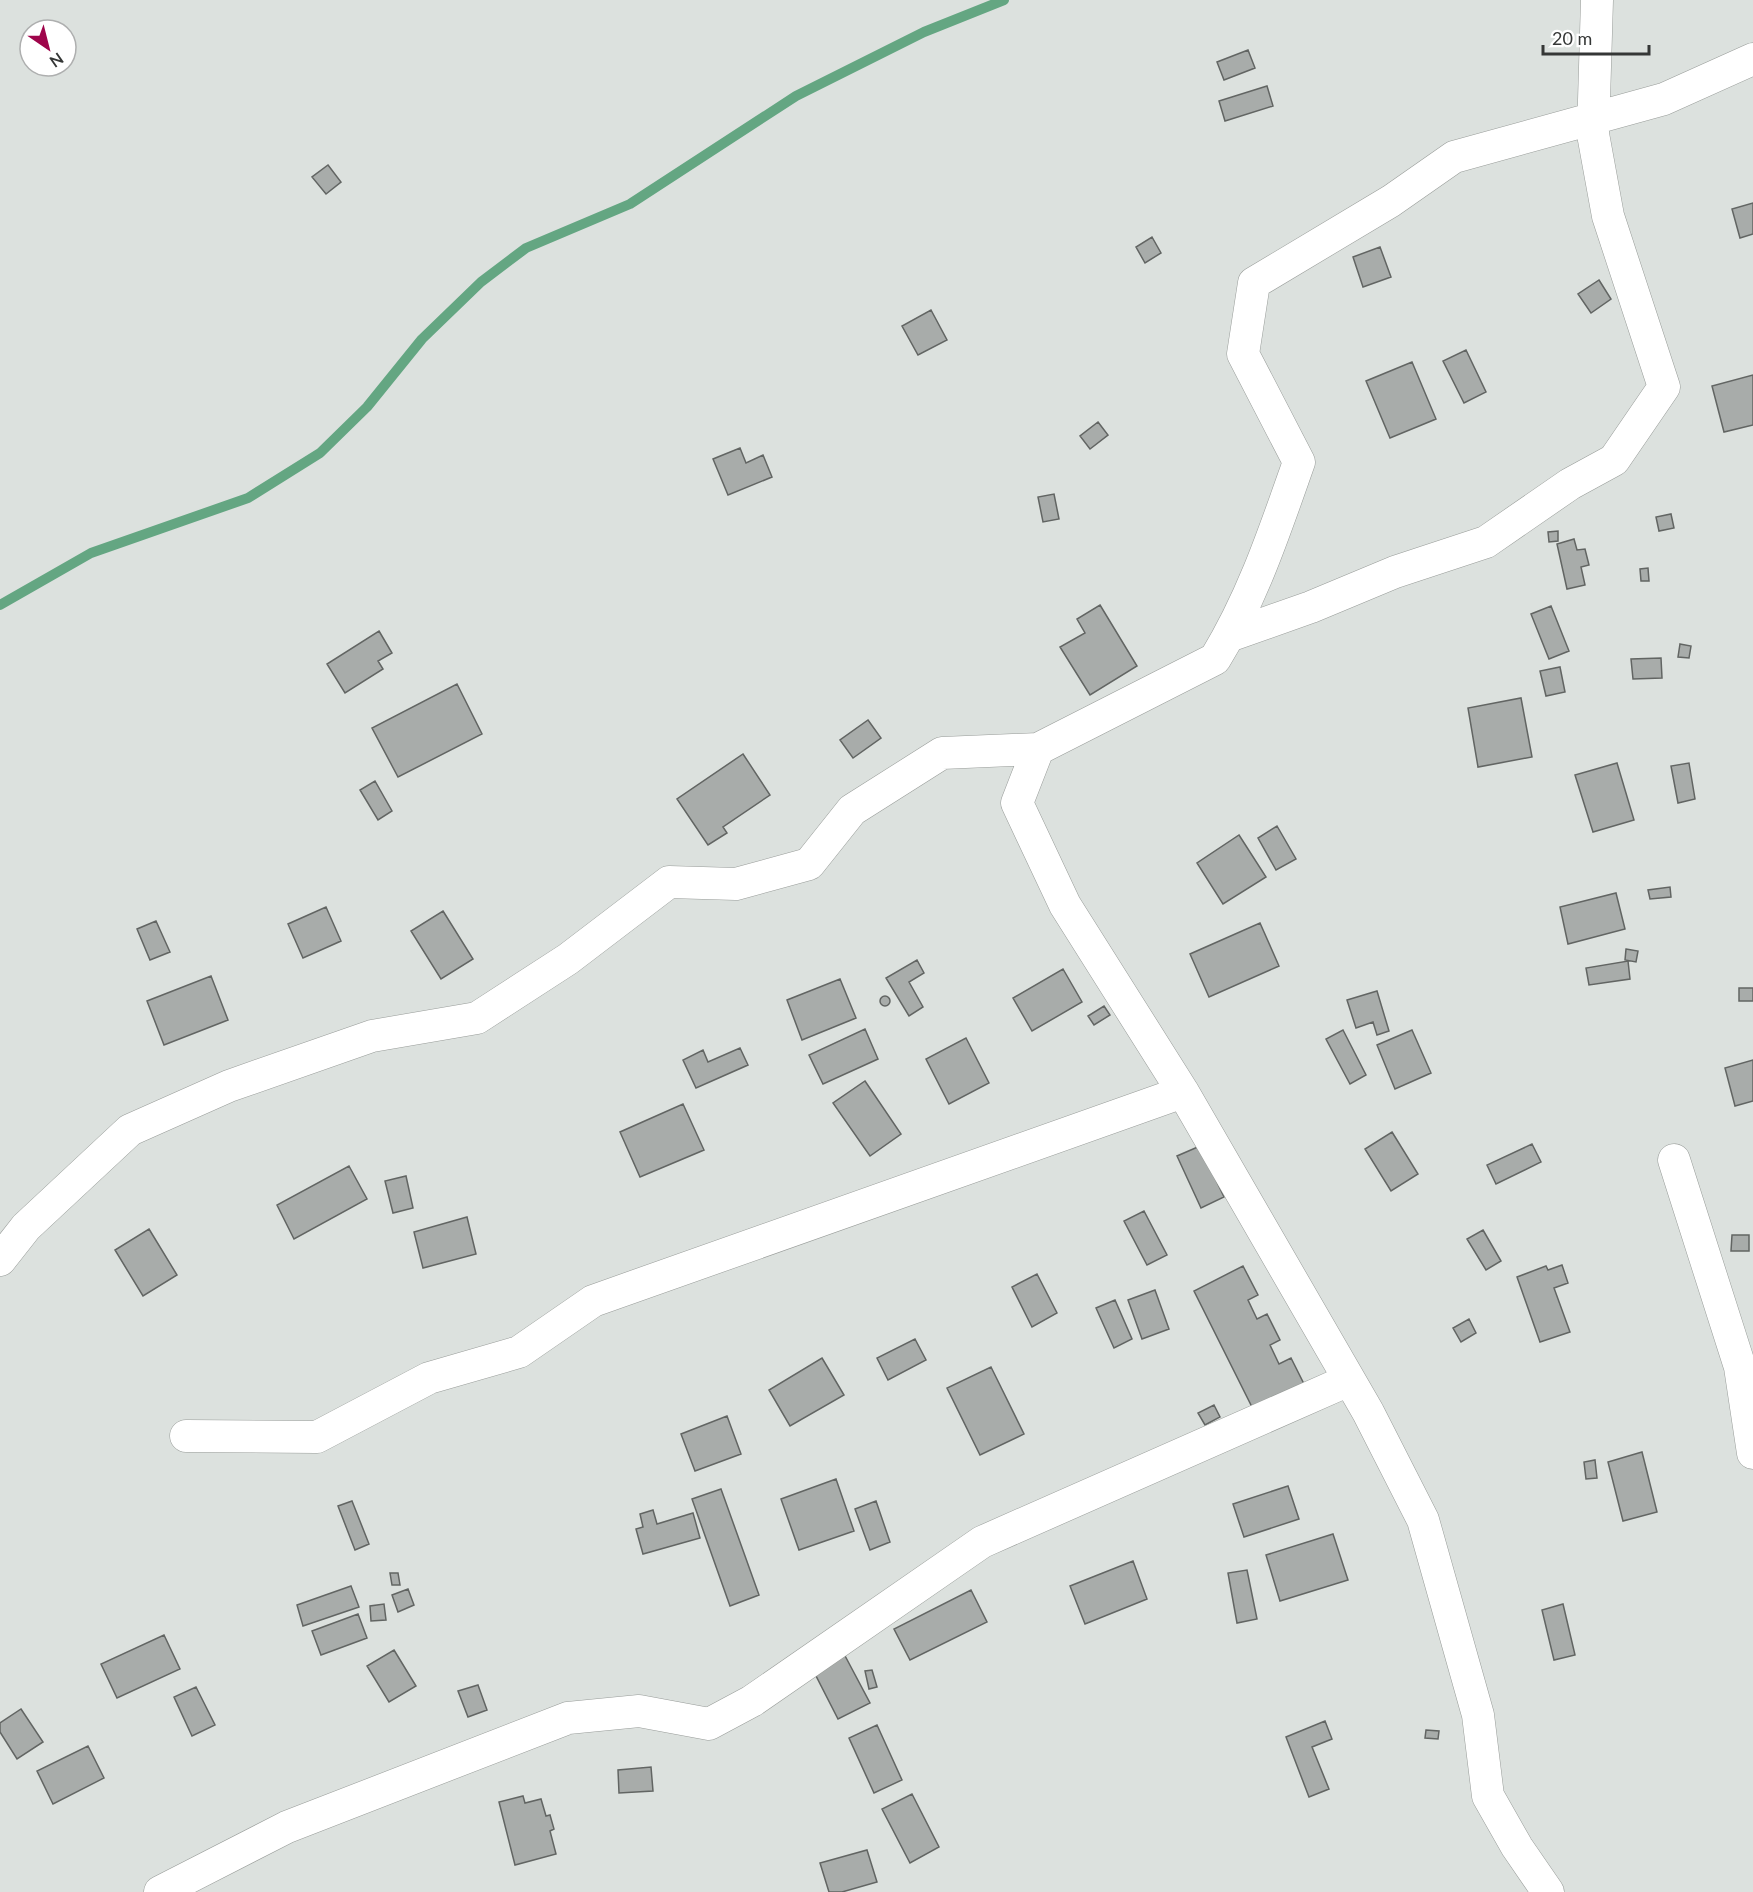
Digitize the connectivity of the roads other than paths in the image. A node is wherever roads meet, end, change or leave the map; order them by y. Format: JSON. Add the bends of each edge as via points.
{"nodes":[{"id":1,"x":1597,"y":0,"type":"edge"},
{"id":2,"x":1753,"y":59,"type":"edge"},
{"id":3,"x":1593,"y":119,"type":"junction"},
{"id":4,"x":1229,"y":636,"type":"junction"},
{"id":5,"x":1038,"y":749,"type":"junction"},
{"id":6,"x":1183,"y":1092,"type":"junction"},
{"id":7,"x":1674,"y":1160,"type":"dead end"},
{"id":8,"x":0,"y":1260,"type":"edge"},
{"id":9,"x":1349,"y":1380,"type":"junction"},
{"id":10,"x":186,"y":1436,"type":"dead end"},
{"id":11,"x":1753,"y":1453,"type":"edge"},
{"id":12,"x":160,"y":1892,"type":"edge"},
{"id":13,"x":1548,"y":1892,"type":"edge"}],
"edges":[{"from":1,"to":3,"type":"street"},
{"from":2,"to":3,"type":"street","via":[[1664,99]]},
{"from":3,"to":4,"type":"street","via":[[1454,157],[1391,201],[1254,283],[1243,354],[1299,462],[1260,572]]},
{"from":3,"to":4,"type":"street","via":[[1608,216],[1664,387],[1614,460],[1570,484],[1486,542],[1395,572]]},
{"from":4,"to":5,"type":"street","via":[[1215,659]]},
{"from":5,"to":6,"type":"street","via":[[1017,803],[1065,905]]},
{"from":5,"to":8,"type":"street","via":[[942,753],[852,810],[808,864],[736,884],[669,882],[568,959],[477,1018],[372,1036],[229,1086],[130,1130],[27,1227]]},
{"from":6,"to":9,"type":"street"},
{"from":6,"to":10,"type":"street","via":[[593,1301],[519,1352],[429,1378],[317,1437]]},
{"from":7,"to":11,"type":"street","via":[[1740,1367]]},
{"from":9,"to":12,"type":"street","via":[[982,1542],[752,1701],[709,1724],[639,1711],[568,1718],[287,1827]]},
{"from":9,"to":13,"type":"street","via":[[1423,1520],[1478,1715],[1488,1796]]}]}
